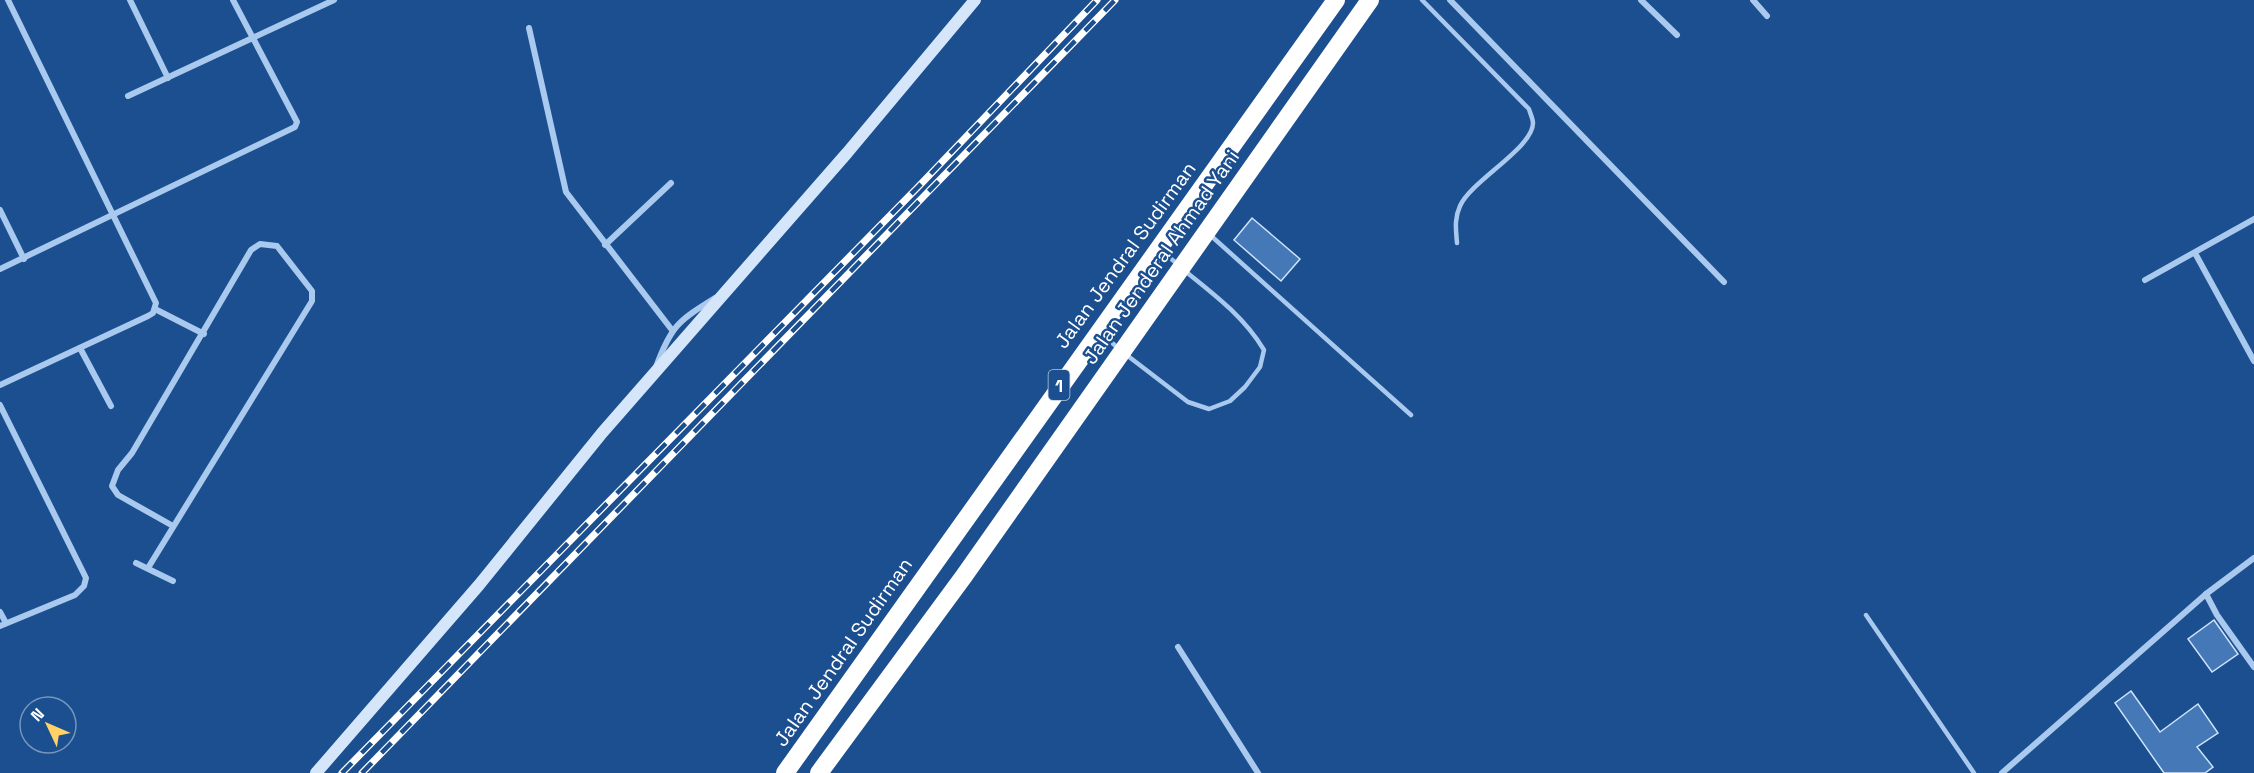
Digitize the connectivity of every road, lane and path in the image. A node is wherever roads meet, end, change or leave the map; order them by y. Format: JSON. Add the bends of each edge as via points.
{"nodes":[{"id":1,"x":8,"y":0,"type":"edge"},
{"id":2,"x":130,"y":0,"type":"edge"},
{"id":3,"x":233,"y":0,"type":"edge"},
{"id":4,"x":334,"y":0,"type":"edge"},
{"id":5,"x":975,"y":0,"type":"edge"},
{"id":6,"x":1336,"y":0,"type":"edge"},
{"id":7,"x":1370,"y":0,"type":"edge"},
{"id":8,"x":1422,"y":0,"type":"edge"},
{"id":9,"x":1450,"y":0,"type":"edge"},
{"id":10,"x":1641,"y":0,"type":"edge"},
{"id":11,"x":1753,"y":0,"type":"edge"},
{"id":12,"x":1767,"y":16,"type":"dead end"},
{"id":13,"x":529,"y":28,"type":"dead end"},
{"id":14,"x":1677,"y":35,"type":"dead end"},
{"id":15,"x":252,"y":38,"type":"junction"},
{"id":16,"x":168,"y":78,"type":"junction"},
{"id":17,"x":128,"y":96,"type":"dead end"},
{"id":18,"x":670,"y":183,"type":"dead end"},
{"id":19,"x":0,"y":210,"type":"edge"},
{"id":20,"x":114,"y":215,"type":"junction"},
{"id":21,"x":2254,"y":219,"type":"edge"},
{"id":22,"x":1207,"y":232,"type":"junction"},
{"id":23,"x":1457,"y":243,"type":"dead end"},
{"id":24,"x":605,"y":245,"type":"junction"},
{"id":25,"x":1158,"y":248,"type":"junction"},
{"id":26,"x":2195,"y":253,"type":"junction"},
{"id":27,"x":24,"y":259,"type":"junction"},
{"id":28,"x":1182,"y":268,"type":"junction"},
{"id":29,"x":0,"y":269,"type":"edge"},
{"id":30,"x":2145,"y":280,"type":"dead end"},
{"id":31,"x":1724,"y":282,"type":"dead end"},
{"id":32,"x":726,"y":292,"type":"junction"},
{"id":33,"x":155,"y":309,"type":"junction"},
{"id":34,"x":672,"y":330,"type":"junction"},
{"id":35,"x":1098,"y":331,"type":"junction"},
{"id":36,"x":204,"y":334,"type":"junction"},
{"id":37,"x":80,"y":348,"type":"junction"},
{"id":38,"x":1122,"y":352,"type":"junction"},
{"id":39,"x":2254,"y":361,"type":"edge"},
{"id":40,"x":652,"y":375,"type":"junction"},
{"id":41,"x":0,"y":385,"type":"edge"},
{"id":42,"x":0,"y":405,"type":"edge"},
{"id":43,"x":111,"y":406,"type":"dead end"},
{"id":44,"x":1411,"y":415,"type":"dead end"},
{"id":45,"x":173,"y":526,"type":"junction"},
{"id":46,"x":2254,"y":558,"type":"edge"},
{"id":47,"x":136,"y":563,"type":"dead end"},
{"id":48,"x":148,"y":568,"type":"junction"},
{"id":49,"x":172,"y":581,"type":"dead end"},
{"id":50,"x":2206,"y":594,"type":"junction"},
{"id":51,"x":0,"y":612,"type":"edge"},
{"id":52,"x":1866,"y":615,"type":"dead end"},
{"id":53,"x":3,"y":624,"type":"edge"},
{"id":54,"x":1178,"y":647,"type":"dead end"},
{"id":55,"x":2254,"y":667,"type":"edge"},
{"id":56,"x":316,"y":773,"type":"edge"},
{"id":57,"x":785,"y":773,"type":"edge"},
{"id":58,"x":819,"y":773,"type":"edge"},
{"id":59,"x":1258,"y":773,"type":"edge"},
{"id":60,"x":1974,"y":773,"type":"edge"},
{"id":61,"x":2002,"y":773,"type":"edge"}],
"edges":[{"from":1,"to":20,"type":"street"},
{"from":2,"to":16,"type":"street"},
{"from":3,"to":15,"type":"street"},
{"from":4,"to":15,"type":"street"},
{"from":5,"to":32,"type":"street"},
{"from":6,"to":25,"type":"highway","name":"Jalan Jendral Sudirman","number":"1"},
{"from":7,"to":22,"type":"highway","name":"Jalan Jenderal Ahmad Yani","number":"1"},
{"from":8,"to":23,"type":"lane","via":[[1529,109],[1534,122],[1530,134],[1461,205],[1456,219]]},
{"from":9,"to":31,"type":"street"},
{"from":10,"to":14,"type":"street"},
{"from":11,"to":12,"type":"street"},
{"from":13,"to":24,"type":"street","via":[[563,185]]},
{"from":15,"to":16,"type":"street"},
{"from":15,"to":20,"type":"street","via":[[297,122],[295,127]]},
{"from":16,"to":17,"type":"street"},
{"from":18,"to":24,"type":"street"},
{"from":19,"to":27,"type":"street"},
{"from":20,"to":27,"type":"street"},
{"from":20,"to":33,"type":"street","via":[[154,297]]},
{"from":21,"to":26,"type":"street"},
{"from":22,"to":28,"type":"highway","name":"Jalan Jenderal Ahmad Yani","number":"1"},
{"from":22,"to":44,"type":"lane"},
{"from":24,"to":34,"type":"street"},
{"from":25,"to":28,"type":"lane"},
{"from":25,"to":35,"type":"highway","name":"Jalan Jendral Sudirman","number":"1"},
{"from":26,"to":30,"type":"street"},
{"from":26,"to":39,"type":"street"},
{"from":27,"to":29,"type":"street"},
{"from":28,"to":38,"type":"highway","name":"Jalan Jenderal Ahmad Yani","number":"1"},
{"from":28,"to":38,"type":"lane","via":[[1253,332],[1264,350],[1260,367],[1230,401],[1209,409],[1188,402]]},
{"from":32,"to":34,"type":"street","via":[[693,311]]},
{"from":32,"to":40,"type":"street"},
{"from":33,"to":36,"type":"street"},
{"from":33,"to":37,"type":"street"},
{"from":34,"to":40,"type":"street"},
{"from":35,"to":38,"type":"lane"},
{"from":35,"to":57,"type":"highway","name":"Jalan Jendral Sudirman","number":"1"},
{"from":36,"to":45,"type":"street","via":[[118,470],[112,486],[118,495]]},
{"from":36,"to":45,"type":"street","via":[[251,250],[260,244],[277,246],[312,291],[312,301]]},
{"from":37,"to":41,"type":"street"},
{"from":37,"to":43,"type":"street"},
{"from":38,"to":58,"type":"highway","name":"Jalan Jenderal Ahmad Yani","number":"1"},
{"from":40,"to":56,"type":"street"},
{"from":42,"to":53,"type":"street","via":[[86,578],[75,595]]},
{"from":45,"to":48,"type":"street"},
{"from":46,"to":50,"type":"street"},
{"from":47,"to":48,"type":"street"},
{"from":48,"to":49,"type":"street"},
{"from":50,"to":55,"type":"street"},
{"from":50,"to":61,"type":"street"},
{"from":51,"to":53,"type":"street"},
{"from":52,"to":60,"type":"lane"},
{"from":54,"to":59,"type":"street"}]}
